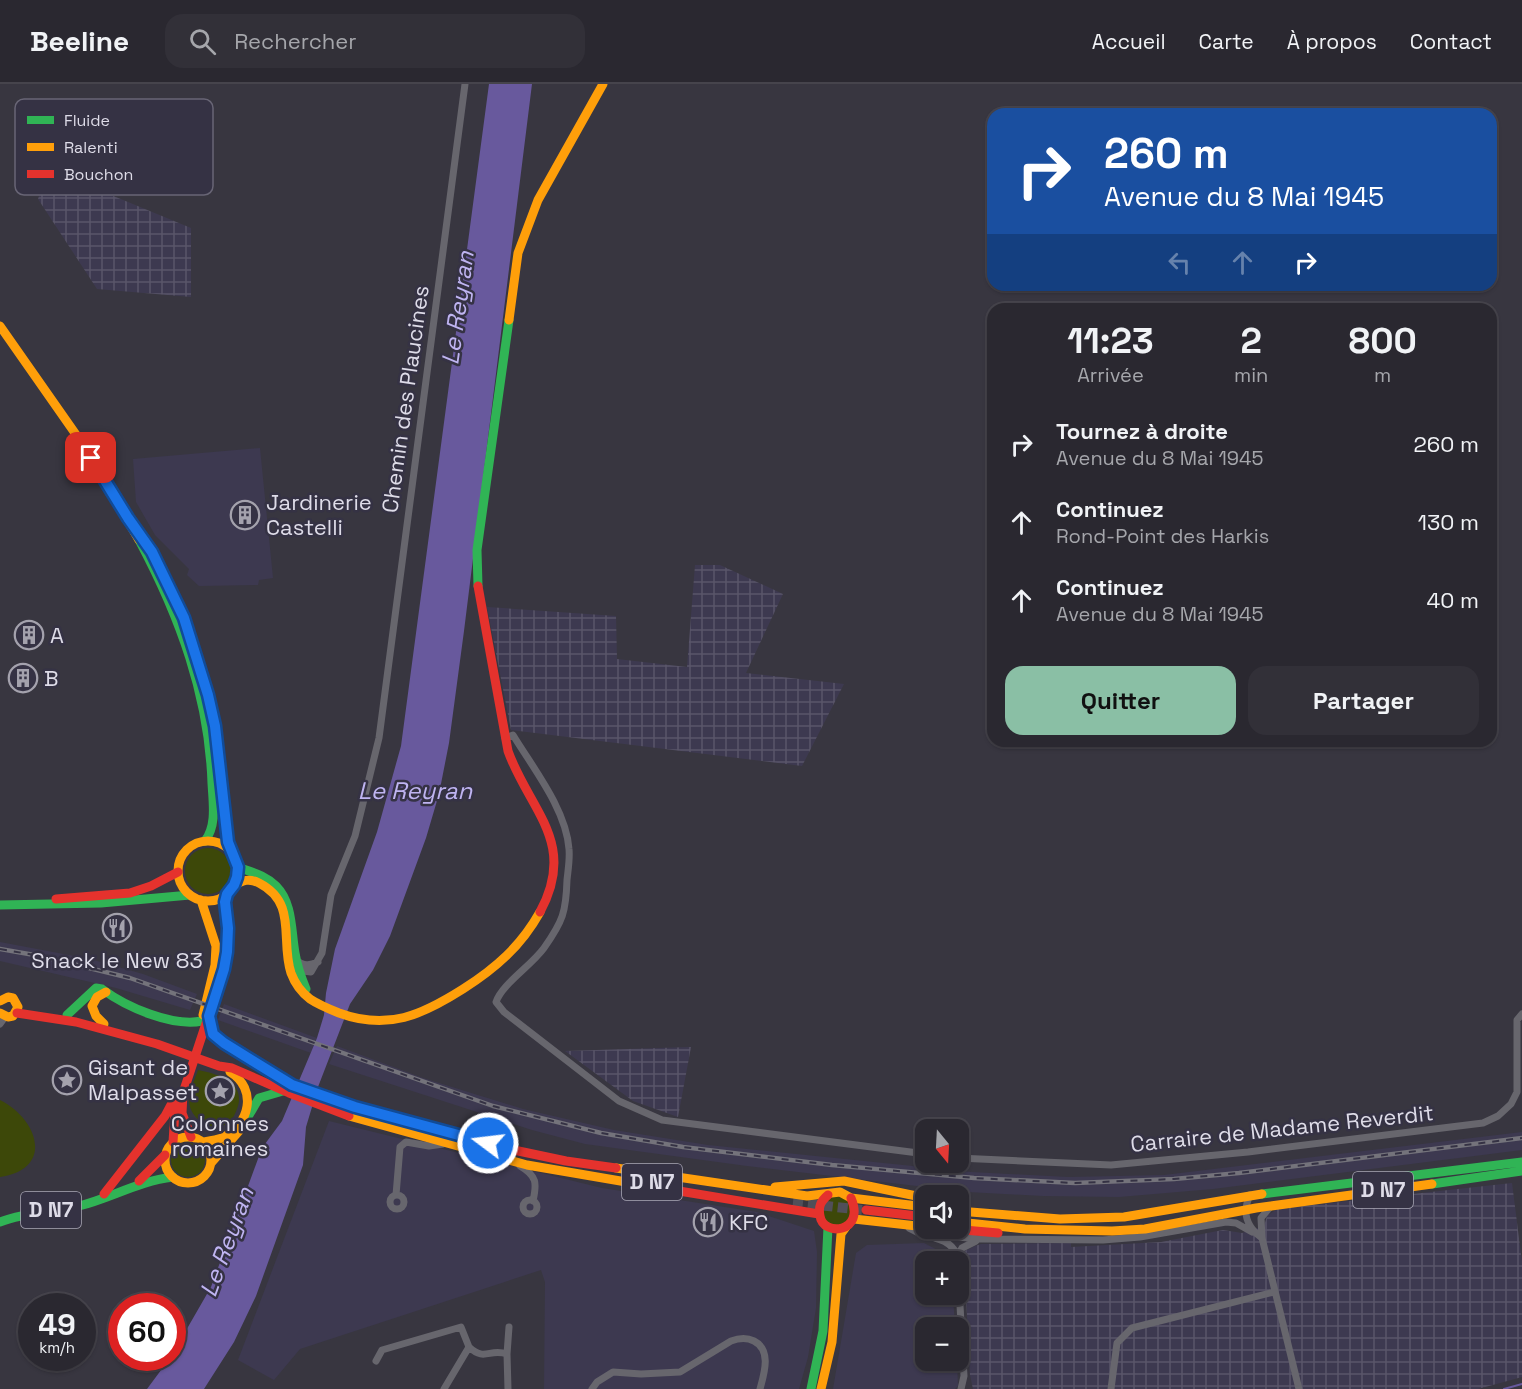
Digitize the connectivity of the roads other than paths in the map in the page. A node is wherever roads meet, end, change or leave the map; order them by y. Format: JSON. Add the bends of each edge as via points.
{"nodes":[{"id":1,"x":465,"y":84,"type":"edge"},
{"id":2,"x":603,"y":84,"type":"edge"},
{"id":3,"x":0,"y":326,"type":"edge"},
{"id":4,"x":128,"y":518,"type":"junction"},
{"id":5,"x":505,"y":738,"type":"junction"},
{"id":6,"x":205,"y":841,"type":"junction"},
{"id":7,"x":230,"y":851,"type":"junction"},
{"id":8,"x":238,"y":867,"type":"junction"},
{"id":9,"x":178,"y":872,"type":"junction"},
{"id":10,"x":234,"y":885,"type":"junction"},
{"id":11,"x":227,"y":894,"type":"junction"},
{"id":12,"x":190,"y":895,"type":"junction"},
{"id":13,"x":0,"y":900,"type":"edge"},
{"id":14,"x":201,"y":900,"type":"junction"},
{"id":15,"x":0,"y":905,"type":"edge"},
{"id":16,"x":318,"y":962,"type":"junction"},
{"id":17,"x":292,"y":963,"type":"junction"},
{"id":18,"x":298,"y":971,"type":"junction"},
{"id":19,"x":311,"y":972,"type":"junction"},
{"id":20,"x":305,"y":988,"type":"junction"},
{"id":21,"x":106,"y":992,"type":"junction"},
{"id":22,"x":0,"y":1001,"type":"edge"},
{"id":23,"x":319,"y":1005,"type":"junction"},
{"id":24,"x":18,"y":1010,"type":"junction"},
{"id":25,"x":1521,"y":1014,"type":"edge"},
{"id":26,"x":67,"y":1015,"type":"junction"},
{"id":27,"x":2,"y":1018,"type":"edge"},
{"id":28,"x":206,"y":1018,"type":"junction"},
{"id":29,"x":104,"y":1024,"type":"junction"},
{"id":30,"x":185,"y":1024,"type":"junction"},
{"id":31,"x":196,"y":1042,"type":"junction"},
{"id":32,"x":179,"y":1048,"type":"junction"},
{"id":33,"x":201,"y":1056,"type":"junction"},
{"id":34,"x":219,"y":1066,"type":"junction"},
{"id":35,"x":288,"y":1090,"type":"junction"},
{"id":36,"x":175,"y":1097,"type":"junction"},
{"id":37,"x":319,"y":1102,"type":"junction"},
{"id":38,"x":191,"y":1137,"type":"junction"},
{"id":39,"x":173,"y":1142,"type":"junction"},
{"id":40,"x":202,"y":1142,"type":"junction"},
{"id":41,"x":446,"y":1144,"type":"junction"},
{"id":42,"x":915,"y":1153,"type":"edge"},
{"id":43,"x":165,"y":1155,"type":"junction"},
{"id":44,"x":969,"y":1159,"type":"edge"},
{"id":45,"x":510,"y":1160,"type":"junction"},
{"id":46,"x":1522,"y":1162,"type":"edge"},
{"id":47,"x":211,"y":1163,"type":"junction"},
{"id":48,"x":1522,"y":1171,"type":"edge"},
{"id":49,"x":173,"y":1177,"type":"junction"},
{"id":50,"x":138,"y":1182,"type":"junction"},
{"id":51,"x":712,"y":1182,"type":"junction"},
{"id":52,"x":396,"y":1195,"type":"dead end"},
{"id":53,"x":828,"y":1195,"type":"junction"},
{"id":54,"x":1250,"y":1195,"type":"junction"},
{"id":55,"x":915,"y":1196,"type":"edge"},
{"id":56,"x":102,"y":1197,"type":"junction"},
{"id":57,"x":851,"y":1198,"type":"junction"},
{"id":58,"x":533,"y":1201,"type":"dead end"},
{"id":59,"x":794,"y":1202,"type":"tunnel mouth"},
{"id":60,"x":915,"y":1206,"type":"edge"},
{"id":61,"x":1271,"y":1206,"type":"junction"},
{"id":62,"x":866,"y":1210,"type":"tunnel mouth"},
{"id":63,"x":969,"y":1210,"type":"edge"},
{"id":64,"x":1245,"y":1210,"type":"junction"},
{"id":65,"x":819,"y":1214,"type":"junction"},
{"id":66,"x":915,"y":1216,"type":"edge"},
{"id":67,"x":854,"y":1219,"type":"junction"},
{"id":68,"x":0,"y":1222,"type":"edge"},
{"id":69,"x":969,"y":1223,"type":"edge"},
{"id":70,"x":828,"y":1227,"type":"junction"},
{"id":71,"x":846,"y":1227,"type":"junction"},
{"id":72,"x":915,"y":1228,"type":"edge"},
{"id":73,"x":969,"y":1232,"type":"edge"},
{"id":74,"x":1112,"y":1232,"type":"junction"},
{"id":75,"x":1252,"y":1232,"type":"junction"},
{"id":76,"x":969,"y":1237,"type":"edge"},
{"id":77,"x":1262,"y":1238,"type":"junction"},
{"id":78,"x":942,"y":1239,"type":"edge"},
{"id":79,"x":981,"y":1239,"type":"junction"},
{"id":80,"x":953,"y":1251,"type":"edge"},
{"id":81,"x":961,"y":1251,"type":"edge"},
{"id":82,"x":1274,"y":1292,"type":"junction"},
{"id":83,"x":960,"y":1305,"type":"edge"},
{"id":84,"x":509,"y":1327,"type":"dead end"},
{"id":85,"x":469,"y":1347,"type":"junction"},
{"id":86,"x":507,"y":1354,"type":"junction"},
{"id":87,"x":376,"y":1361,"type":"dead end"},
{"id":88,"x":964,"y":1376,"type":"junction"},
{"id":89,"x":444,"y":1389,"type":"edge"},
{"id":90,"x":508,"y":1389,"type":"edge"},
{"id":91,"x":592,"y":1389,"type":"edge"},
{"id":92,"x":760,"y":1389,"type":"edge"},
{"id":93,"x":811,"y":1389,"type":"edge"},
{"id":94,"x":821,"y":1389,"type":"edge"},
{"id":95,"x":961,"y":1389,"type":"edge"},
{"id":96,"x":968,"y":1389,"type":"edge"},
{"id":97,"x":1111,"y":1389,"type":"edge"},
{"id":98,"x":1299,"y":1389,"type":"edge"}],
"edges":[{"from":1,"to":16,"type":"street","name":"Chemin des Plaucines","via":[[379,738],[355,836],[331,895]]},
{"from":2,"to":5,"type":"main road","via":[[538,200],[518,253],[476,570]]},
{"from":3,"to":4,"type":"main road","via":[[73,429]]},
{"from":4,"to":6,"type":"main road","via":[[177,621],[201,696],[213,809],[212,828]]},
{"from":4,"to":7,"type":"main road","via":[[152,552],[184,618],[208,695]]},
{"from":5,"to":23,"type":"main road","via":[[511,760],[545,819],[554,855],[550,889],[540,915],[524,939],[482,978],[420,1015],[386,1022],[349,1018]]},
{"from":5,"to":42,"type":"street","via":[[513,735],[559,812],[569,849],[566,910],[543,950],[503,988],[496,1002],[504,1012],[619,1101],[662,1120]]},
{"from":6,"to":7,"type":"main road","via":[[219,843]]},
{"from":6,"to":9,"type":"main road","via":[[183,854]]},
{"from":7,"to":8,"type":"main road"},
{"from":8,"to":10,"type":"main road"},
{"from":8,"to":17,"type":"main road","via":[[267,877],[284,897],[291,915]]},
{"from":9,"to":12,"type":"main road"},
{"from":9,"to":13,"type":"main road","via":[[130,893]]},
{"from":10,"to":11,"type":"main road"},
{"from":10,"to":17,"type":"main road","via":[[252,881],[280,901]]},
{"from":11,"to":14,"type":"main road","via":[[215,900]]},
{"from":11,"to":28,"type":"main road","via":[[227,952]]},
{"from":12,"to":14,"type":"main road"},
{"from":12,"to":15,"type":"main road","via":[[94,904]]},
{"from":14,"to":28,"type":"main road","via":[[216,946]]},
{"from":16,"to":17,"type":"street","via":[[309,966]]},
{"from":16,"to":19,"type":"street","name":"Chemin des Plaucines"},
{"from":17,"to":18,"type":"main road"},
{"from":17,"to":23,"type":"main road","via":[[297,986]]},
{"from":18,"to":19,"type":"street"},
{"from":18,"to":20,"type":"main road"},
{"from":19,"to":20,"type":"street","name":"Chemin des Plaucines"},
{"from":20,"to":23,"type":"main road"},
{"from":21,"to":26,"type":"main road","via":[[102,988],[91,990],[75,1011]]},
{"from":21,"to":29,"type":"main road","via":[[92,1006]]},
{"from":21,"to":30,"type":"main road"},
{"from":22,"to":24,"type":"main road","via":[[11,997]]},
{"from":24,"to":26,"type":"main road"},
{"from":24,"to":27,"type":"main road","via":[[12,1017]]},
{"from":24,"to":32,"type":"main road"},
{"from":25,"to":44,"type":"street","name":"Carraire de Madame Reverdit","via":[[1517,1020],[1517,1092],[1498,1116],[1483,1123],[1111,1165]]},
{"from":26,"to":29,"type":"main road"},
{"from":28,"to":30,"type":"main road"},
{"from":28,"to":31,"type":"main road"},
{"from":28,"to":35,"type":"main road","via":[[217,1038]]},
{"from":28,"to":38,"type":"main road","via":[[183,1093],[182,1113]]},
{"from":29,"to":32,"type":"main road"},
{"from":30,"to":31,"type":"main road"},
{"from":31,"to":36,"type":"main road"},
{"from":32,"to":33,"type":"main road"},
{"from":33,"to":34,"type":"main road"},
{"from":33,"to":35,"type":"main road","via":[[264,1076]]},
{"from":34,"to":35,"type":"main road"},
{"from":34,"to":40,"type":"main road","via":[[241,1080],[249,1099],[248,1108],[227,1136]]},
{"from":35,"to":37,"type":"main road","number":"D N7"},
{"from":35,"to":47,"type":"main road","via":[[259,1098],[236,1135]]},
{"from":36,"to":39,"type":"main road"},
{"from":36,"to":56,"type":"main road","via":[[165,1116]]},
{"from":37,"to":41,"type":"main road","number":"D N7","via":[[368,1122]]},
{"from":37,"to":51,"type":"main road","number":"D N7","via":[[566,1161]]},
{"from":38,"to":39,"type":"main road"},
{"from":38,"to":40,"type":"main road"},
{"from":39,"to":43,"type":"main road"},
{"from":40,"to":47,"type":"main road","via":[[210,1151]]},
{"from":41,"to":45,"type":"main road","number":"D N7"},
{"from":41,"to":52,"type":"street","via":[[406,1142],[400,1147]]},
{"from":43,"to":49,"type":"main road","via":[[166,1167]]},
{"from":43,"to":50,"type":"main road","number":"D N7"},
{"from":45,"to":58,"type":"street","via":[[532,1174],[536,1185]]},
{"from":45,"to":59,"type":"main road","number":"D N7"},
{"from":45,"to":65,"type":"main road","via":[[561,1172]]},
{"from":46,"to":54,"type":"main road","number":"D N7"},
{"from":47,"to":49,"type":"main road","via":[[207,1174],[198,1181],[186,1183]]},
{"from":48,"to":61,"type":"main road","number":"D N7"},
{"from":49,"to":50,"type":"main road","number":"D N7"},
{"from":50,"to":56,"type":"main road","number":"D N7"},
{"from":51,"to":53,"type":"main road","number":"D N7","via":[[807,1196]]},
{"from":51,"to":55,"type":"main road","number":"D N7","via":[[778,1187],[844,1181]]},
{"from":53,"to":57,"type":"main road","via":[[840,1192]]},
{"from":53,"to":65,"type":"main road","via":[[820,1203]]},
{"from":54,"to":63,"type":"main road","number":"D N7","via":[[1088,1219]]},
{"from":54,"to":64,"type":"street"},
{"from":56,"to":68,"type":"main road","number":"D N7"},
{"from":57,"to":60,"type":"main road"},
{"from":57,"to":67,"type":"main road","via":[[856,1210]]},
{"from":61,"to":64,"type":"main road","number":"D N7"},
{"from":61,"to":77,"type":"street","via":[[1261,1218]]},
{"from":62,"to":66,"type":"main road"},
{"from":64,"to":74,"type":"main road","number":"D N7"},
{"from":64,"to":75,"type":"street"},
{"from":65,"to":70,"type":"main road"},
{"from":67,"to":71,"type":"main road"},
{"from":67,"to":72,"type":"main road"},
{"from":69,"to":74,"type":"main road","number":"D N7"},
{"from":70,"to":71,"type":"main road"},
{"from":70,"to":93,"type":"main road","via":[[823,1331]]},
{"from":71,"to":94,"type":"main road","via":[[841,1234],[832,1342]]},
{"from":73,"to":74,"type":"main road","via":[[1054,1235]]},
{"from":75,"to":77,"type":"street"},
{"from":75,"to":79,"type":"street","via":[[1226,1222],[1104,1240]]},
{"from":76,"to":79,"type":"street"},
{"from":77,"to":82,"type":"street"},
{"from":78,"to":80,"type":"street"},
{"from":79,"to":81,"type":"street"},
{"from":82,"to":97,"type":"street","via":[[1132,1328],[1118,1343]]},
{"from":82,"to":98,"type":"street"},
{"from":83,"to":88,"type":"street"},
{"from":84,"to":86,"type":"street"},
{"from":85,"to":86,"type":"street","via":[[476,1354]]},
{"from":85,"to":87,"type":"street","via":[[461,1327],[382,1350]]},
{"from":85,"to":89,"type":"street"},
{"from":86,"to":90,"type":"street"},
{"from":88,"to":95,"type":"street"},
{"from":88,"to":96,"type":"street"},
{"from":91,"to":92,"type":"street","via":[[613,1372],[680,1372],[731,1341],[748,1338],[764,1352],[765,1371]]}]}
